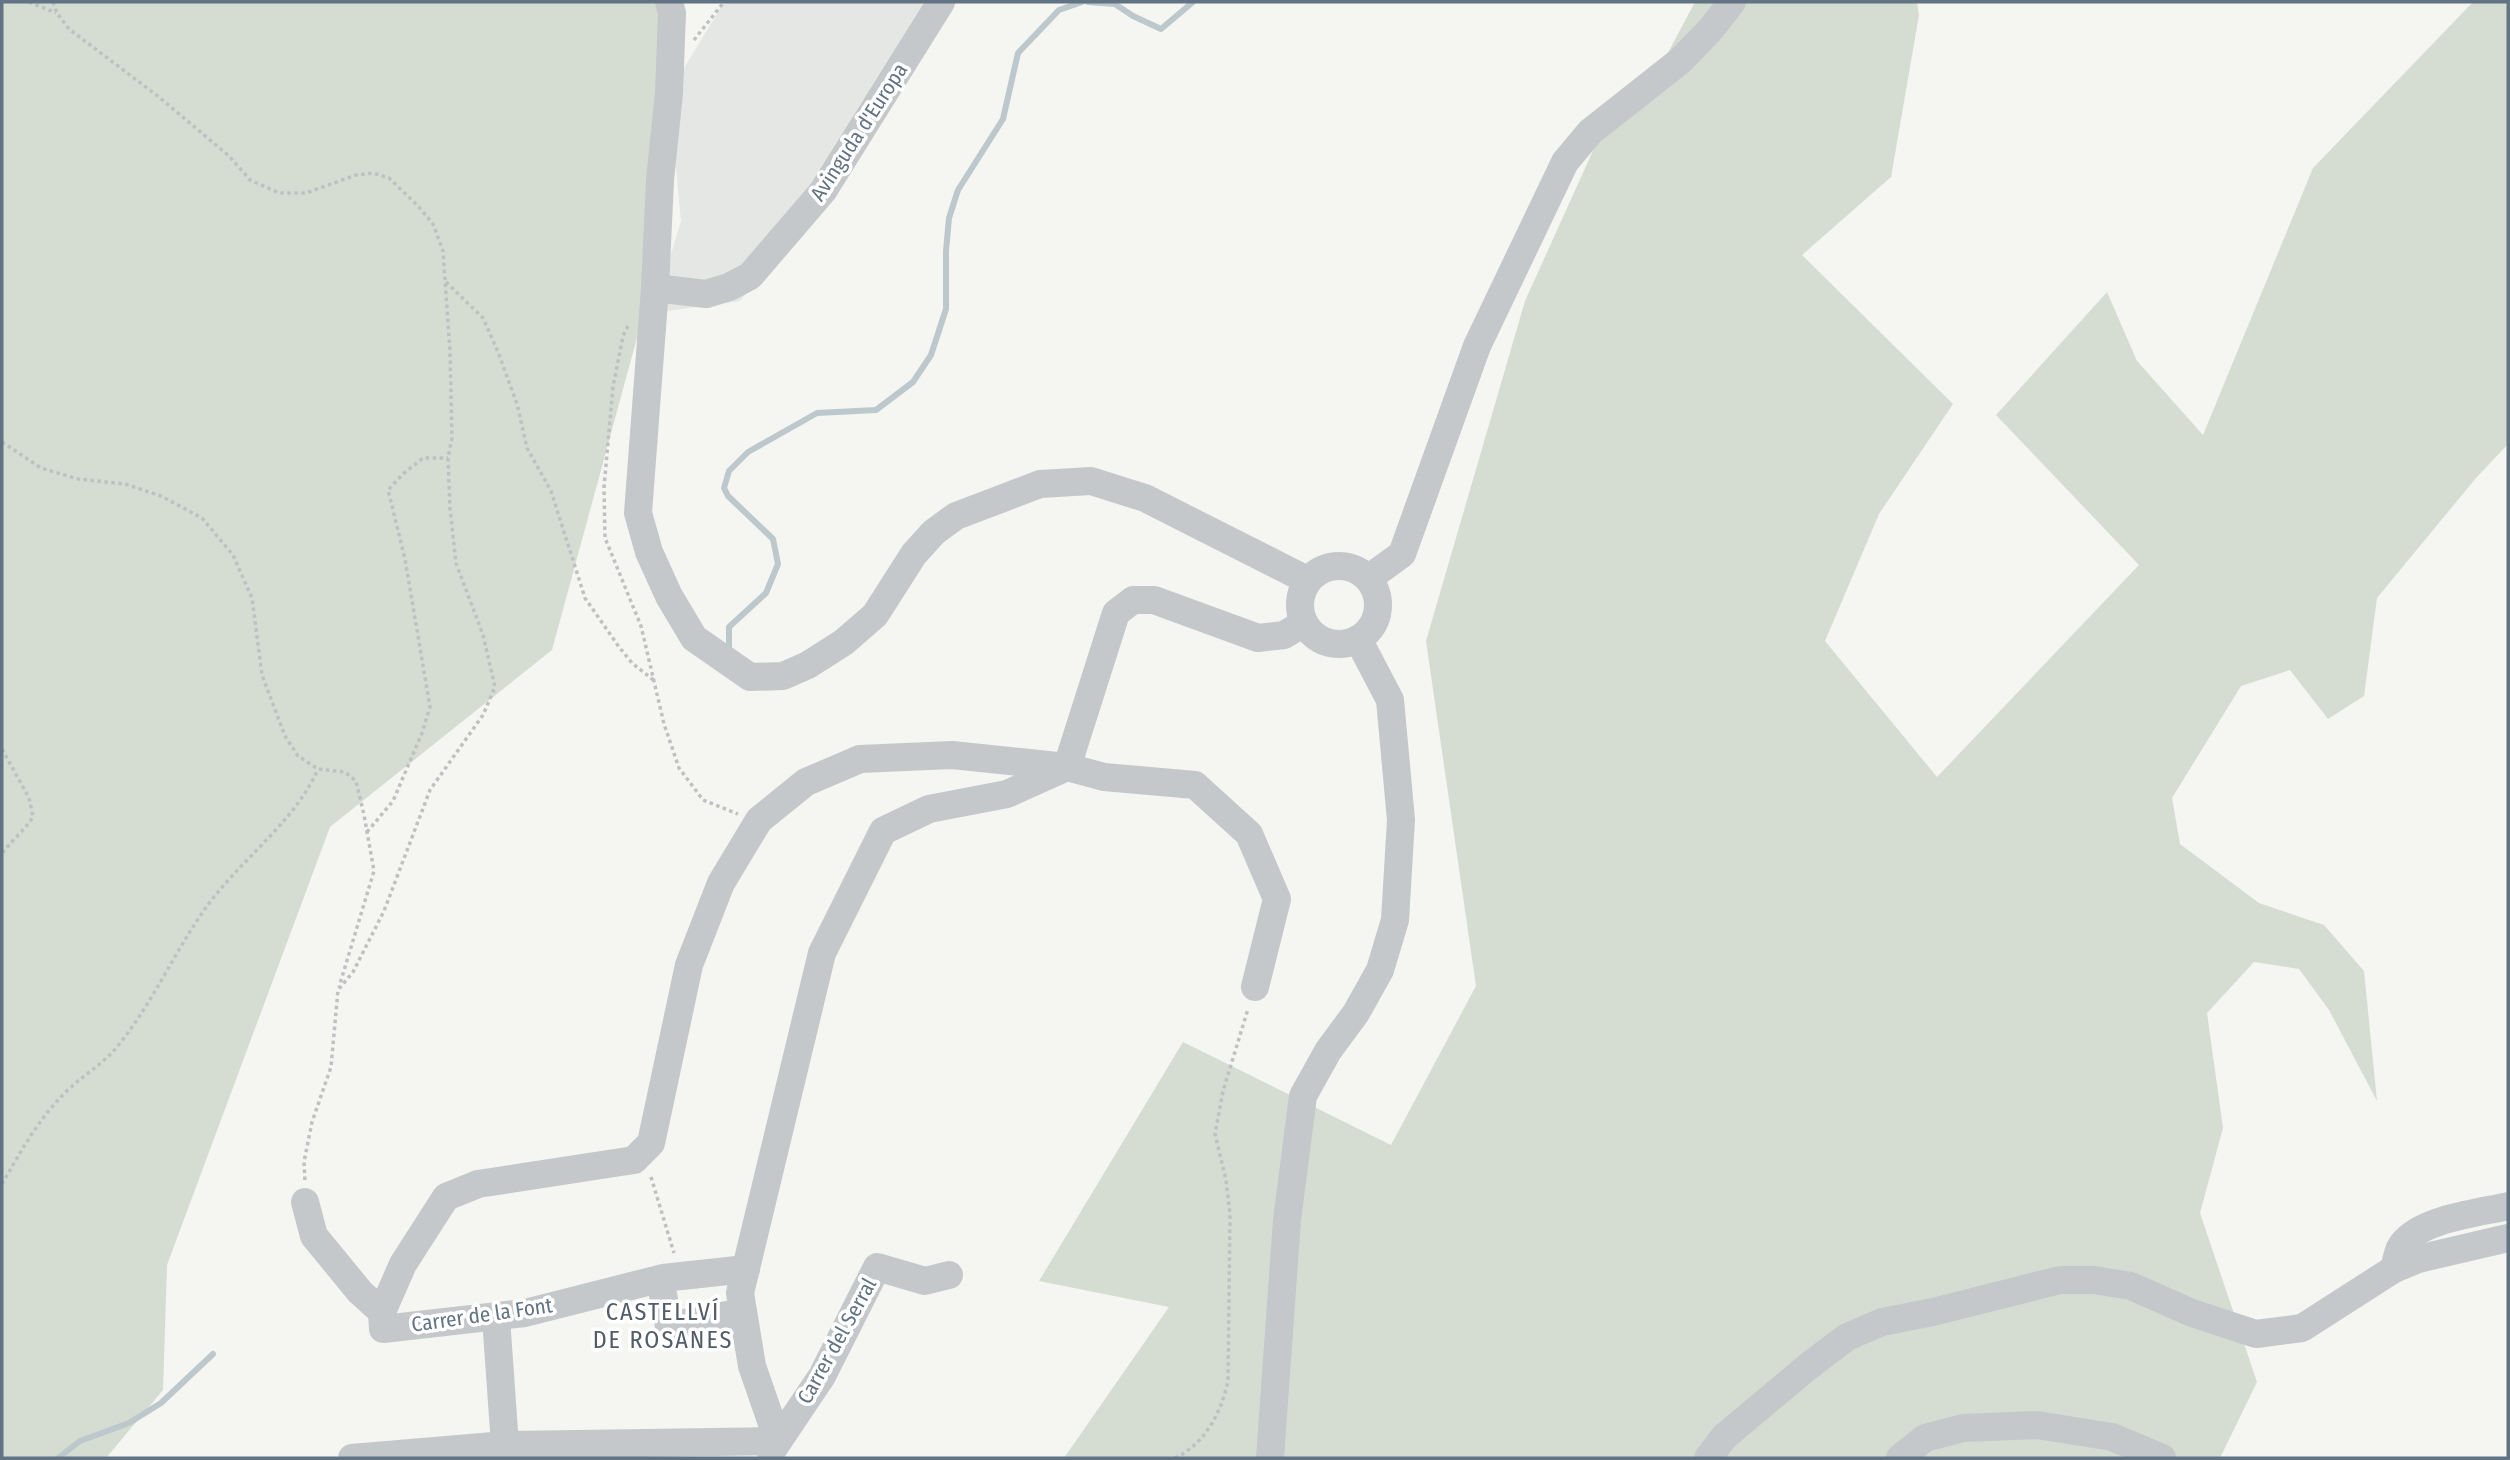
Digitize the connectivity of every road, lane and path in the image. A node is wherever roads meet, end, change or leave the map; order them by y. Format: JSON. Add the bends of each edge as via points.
{"nodes":[{"id":1,"x":29,"y":2,"type":"edge"},
{"id":2,"x":52,"y":2,"type":"edge"},
{"id":3,"x":670,"y":2,"type":"edge"},
{"id":4,"x":941,"y":2,"type":"edge"},
{"id":5,"x":1732,"y":2,"type":"edge"},
{"id":6,"x":57,"y":13,"type":"junction"},
{"id":7,"x":445,"y":281,"type":"junction"},
{"id":8,"x":655,"y":288,"type":"junction"},
{"id":9,"x":2,"y":442,"type":"edge"},
{"id":10,"x":448,"y":458,"type":"junction"},
{"id":11,"x":1369,"y":578,"type":"junction"},
{"id":12,"x":1307,"y":580,"type":"junction"},
{"id":13,"x":1304,"y":623,"type":"junction"},
{"id":14,"x":1359,"y":639,"type":"junction"},
{"id":15,"x":2,"y":749,"type":"edge"},
{"id":16,"x":1067,"y":767,"type":"junction"},
{"id":17,"x":318,"y":769,"type":"junction"},
{"id":18,"x":759,"y":820,"type":"junction"},
{"id":19,"x":367,"y":833,"type":"junction"},
{"id":20,"x":2,"y":854,"type":"edge"},
{"id":21,"x":1255,"y":987,"type":"joint"},
{"id":22,"x":338,"y":990,"type":"junction"},
{"id":23,"x":643,"y":1152,"type":"junction"},
{"id":24,"x":2,"y":1184,"type":"edge"},
{"id":25,"x":305,"y":1202,"type":"joint"},
{"id":26,"x":2508,"y":1206,"type":"edge"},
{"id":27,"x":2508,"y":1238,"type":"edge"},
{"id":28,"x":746,"y":1269,"type":"junction"},
{"id":29,"x":2394,"y":1269,"type":"junction"},
{"id":30,"x":948,"y":1275,"type":"dead end"},
{"id":31,"x":670,"y":1278,"type":"junction"},
{"id":32,"x":743,"y":1312,"type":"junction"},
{"id":33,"x":496,"y":1318,"type":"junction"},
{"id":34,"x":383,"y":1321,"type":"junction"},
{"id":35,"x":505,"y":1445,"type":"junction"},
{"id":36,"x":773,"y":1450,"type":"edge"},
{"id":37,"x":352,"y":1458,"type":"edge"},
{"id":38,"x":1175,"y":1458,"type":"edge"},
{"id":39,"x":1270,"y":1458,"type":"edge"},
{"id":40,"x":1708,"y":1458,"type":"edge"},
{"id":41,"x":1900,"y":1458,"type":"edge"},
{"id":42,"x":2162,"y":1458,"type":"edge"}],
"edges":[{"from":1,"to":6,"type":"path"},
{"from":2,"to":6,"type":"path"},
{"from":3,"to":8,"type":"street","via":[[669,93]]},
{"from":4,"to":8,"type":"street","name":"Avinguda d'Europa","via":[[823,191],[750,276],[706,294]]},
{"from":5,"to":11,"type":"street","via":[[1680,61],[1590,132],[1565,162],[1477,346],[1402,554]]},
{"from":6,"to":7,"type":"path","via":[[69,29],[229,156],[250,180],[279,193],[306,193],[356,175],[373,173],[389,178],[433,224],[443,251]]},
{"from":7,"to":10,"type":"path","via":[[452,438]]},
{"from":7,"to":18,"type":"path","via":[[483,318],[517,404],[527,448],[551,491],[584,598],[619,648],[656,682],[678,768],[703,800]]},
{"from":8,"to":12,"type":"street","via":[[638,513],[649,552],[694,638],[750,677],[783,676],[844,642],[876,615],[914,554],[934,532],[956,516],[1040,484],[1091,481],[1145,498]]},
{"from":9,"to":17,"type":"path","via":[[41,468],[78,479],[125,484],[161,496],[202,518],[233,555],[252,598],[262,675],[285,736],[298,756]]},
{"from":10,"to":19,"type":"path","via":[[423,458],[388,490],[405,559],[430,708],[393,801]]},
{"from":10,"to":22,"type":"path","via":[[456,563],[483,635],[495,687],[484,715],[430,790],[384,911],[353,972]]},
{"from":11,"to":12,"type":"street","via":[[1354,568],[1337,565],[1321,569]]},
{"from":11,"to":14,"type":"street","via":[[1377,594],[1378,611]]},
{"from":12,"to":13,"type":"street","via":[[1300,601]]},
{"from":13,"to":14,"type":"street","via":[[1328,642]]},
{"from":13,"to":16,"type":"street","via":[[1284,635],[1258,638],[1154,600],[1133,600],[1116,613]]},
{"from":14,"to":39,"type":"street","via":[[1390,701],[1401,820],[1395,920],[1380,970],[1303,1096],[1280,1299]]},
{"from":15,"to":20,"type":"path","via":[[29,798],[33,817]]},
{"from":16,"to":18,"type":"street","via":[[952,755],[860,759],[806,782]]},
{"from":16,"to":21,"type":"street","via":[[1104,777],[1195,785],[1249,834],[1277,899]]},
{"from":16,"to":28,"type":"street","via":[[1007,794],[929,809],[883,831],[822,953]]},
{"from":17,"to":19,"type":"path","via":[[345,772],[356,781]]},
{"from":17,"to":24,"type":"path","via":[[301,799],[217,893],[120,1044],[69,1089],[35,1128]]},
{"from":18,"to":23,"type":"street","via":[[721,883],[689,965],[652,1143]]},
{"from":19,"to":22,"type":"path","via":[[374,871]]},
{"from":21,"to":38,"type":"path","via":[[1223,1091],[1215,1134],[1230,1214],[1228,1381],[1211,1426],[1188,1452]]},
{"from":22,"to":25,"type":"path","via":[[331,1067],[304,1162]]},
{"from":23,"to":31,"type":"path"},
{"from":23,"to":34,"type":"street","via":[[635,1160],[478,1184],[446,1196],[403,1264]]},
{"from":25,"to":34,"type":"street","via":[[314,1236]]},
{"from":26,"to":29,"type":"street","via":[[2446,1220],[2413,1234],[2400,1248]]},
{"from":27,"to":29,"type":"street"},
{"from":28,"to":31,"type":"street","name":"Carrer de la Font"},
{"from":28,"to":32,"type":"street","via":[[740,1293]]},
{"from":29,"to":40,"type":"street","via":[[2302,1328],[2256,1334],[2131,1286],[2094,1280],[2060,1280],[1882,1322],[1847,1337],[1810,1365],[1724,1437]]},
{"from":30,"to":36,"type":"street","name":"Carrer del Serral","via":[[925,1281],[877,1267],[822,1376]]},
{"from":31,"to":32,"type":"street","via":[[669,1326]]},
{"from":31,"to":33,"type":"street","name":"Carrer de la Font"},
{"from":32,"to":36,"type":"street"},
{"from":33,"to":34,"type":"street","name":"Carrer de la Font"},
{"from":33,"to":35,"type":"street"},
{"from":35,"to":36,"type":"street"},
{"from":35,"to":37,"type":"street"},
{"from":41,"to":42,"type":"street","via":[[1925,1438],[1963,1429],[2037,1424],[2112,1437]]}]}
